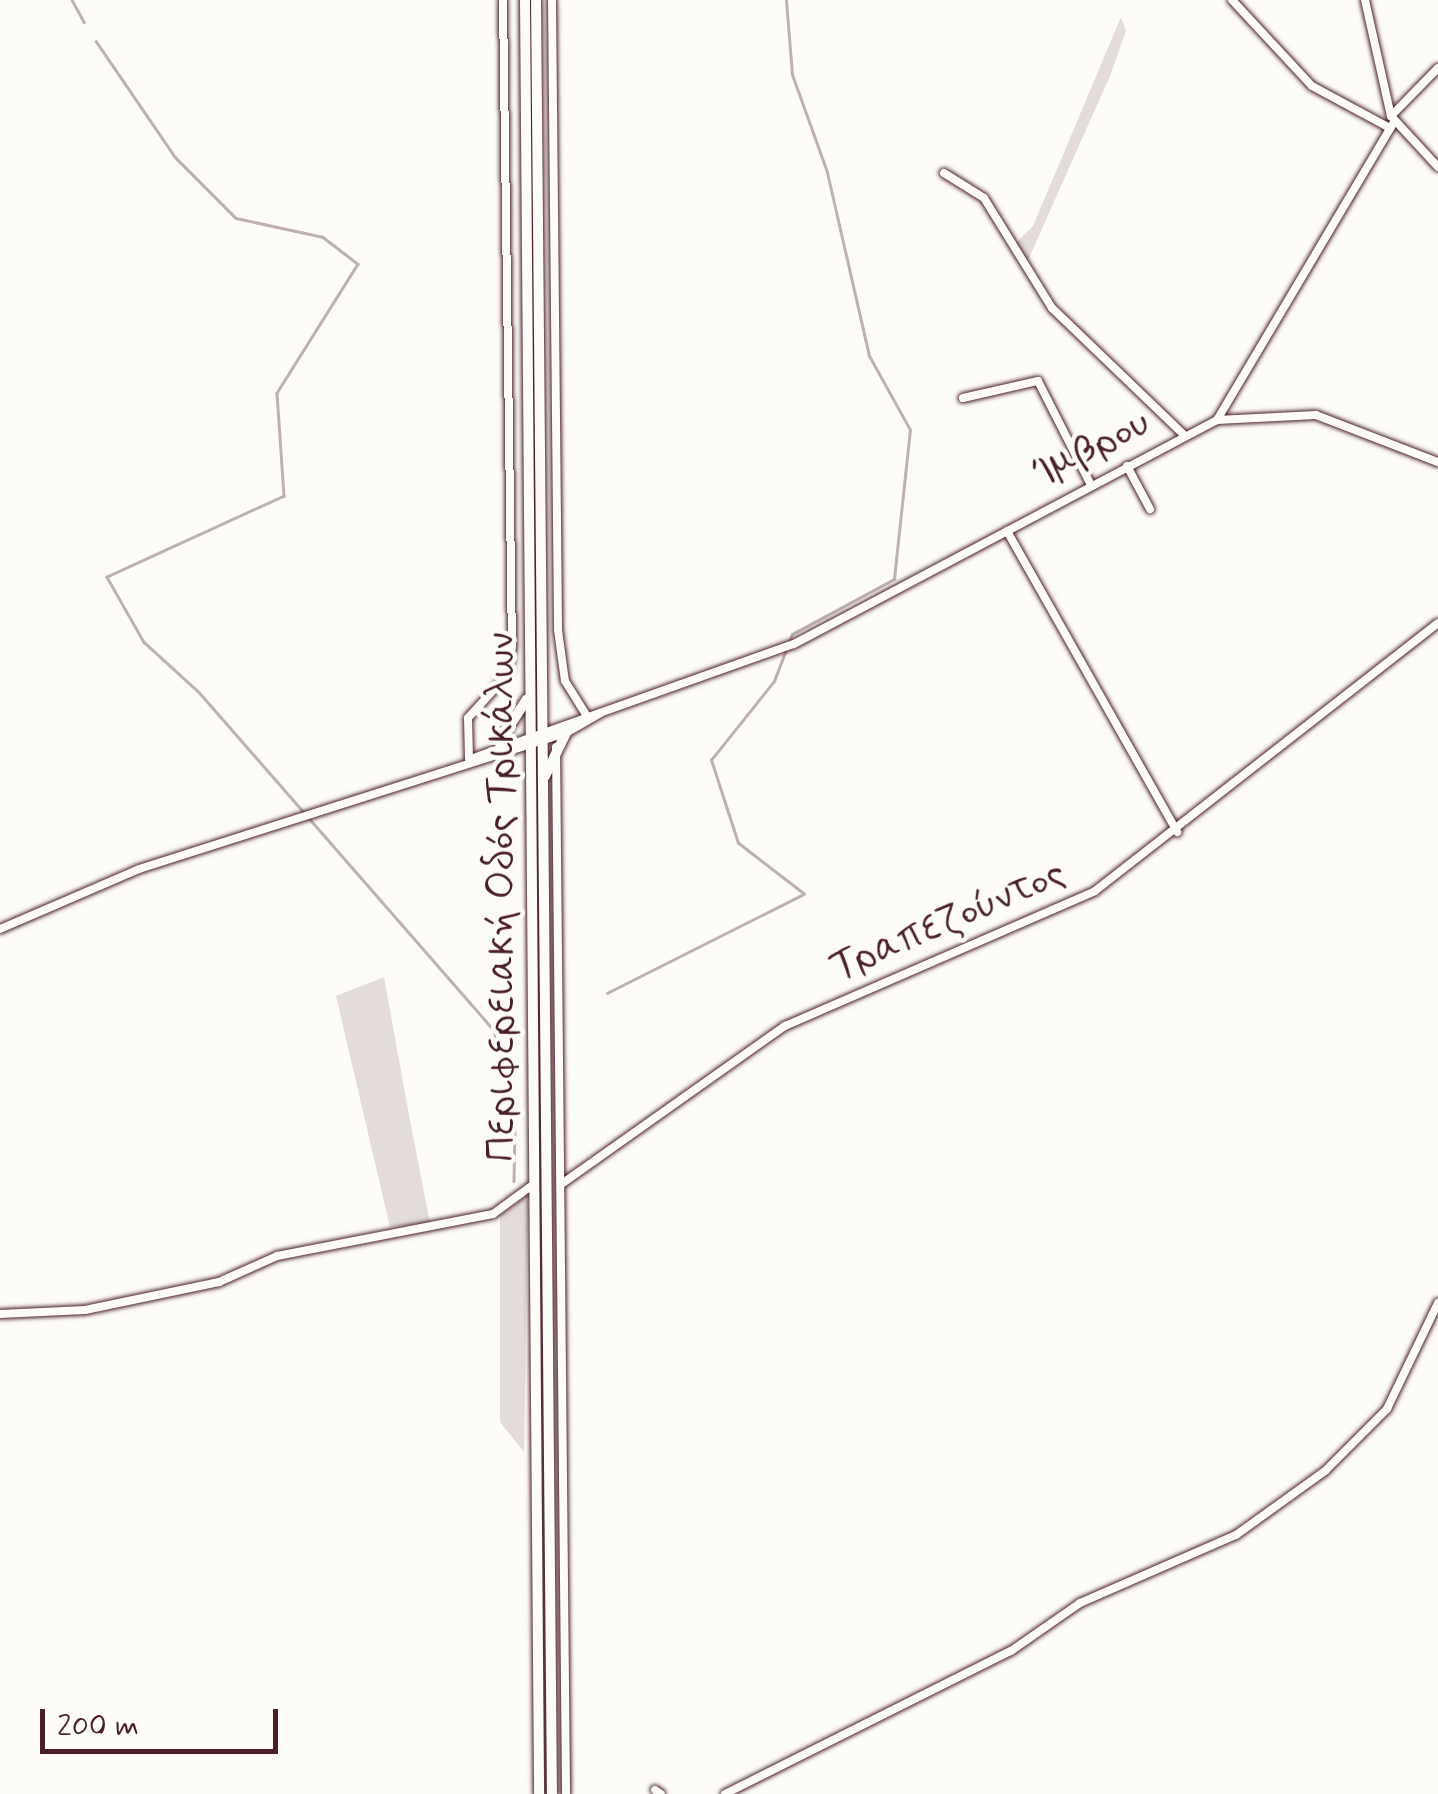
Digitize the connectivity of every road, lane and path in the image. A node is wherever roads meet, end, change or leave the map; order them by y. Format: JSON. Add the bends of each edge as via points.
{"nodes":[{"id":1,"x":503,"y":0,"type":"edge"},
{"id":2,"x":525,"y":0,"type":"edge"},
{"id":3,"x":536,"y":0,"type":"edge"},
{"id":4,"x":552,"y":0,"type":"edge"},
{"id":5,"x":1232,"y":0,"type":"edge"},
{"id":6,"x":1365,"y":0,"type":"edge"},
{"id":7,"x":1438,"y":68,"type":"edge"},
{"id":8,"x":1392,"y":122,"type":"junction"},
{"id":9,"x":1438,"y":168,"type":"edge"},
{"id":10,"x":944,"y":172,"type":"dead end"},
{"id":11,"x":963,"y":398,"type":"dead end"},
{"id":12,"x":1217,"y":420,"type":"junction"},
{"id":13,"x":1183,"y":434,"type":"junction"},
{"id":14,"x":1438,"y":462,"type":"edge"},
{"id":15,"x":1128,"y":466,"type":"junction"},
{"id":16,"x":1091,"y":485,"type":"junction"},
{"id":17,"x":1150,"y":509,"type":"dead end"},
{"id":18,"x":1007,"y":530,"type":"junction"},
{"id":19,"x":1438,"y":623,"type":"edge"},
{"id":20,"x":530,"y":694,"type":"junction"},
{"id":21,"x":600,"y":713,"type":"junction"},
{"id":22,"x":586,"y":715,"type":"junction"},
{"id":23,"x":544,"y":726,"type":"junction"},
{"id":24,"x":528,"y":732,"type":"junction"},
{"id":25,"x":566,"y":733,"type":"junction"},
{"id":26,"x":543,"y":740,"type":"junction"},
{"id":27,"x":499,"y":742,"type":"junction"},
{"id":28,"x":528,"y":746,"type":"junction"},
{"id":29,"x":556,"y":747,"type":"junction"},
{"id":30,"x":472,"y":758,"type":"junction"},
{"id":31,"x":544,"y":781,"type":"junction"},
{"id":32,"x":1177,"y":832,"type":"junction"},
{"id":33,"x":0,"y":929,"type":"edge"},
{"id":34,"x":563,"y":1183,"type":"junction"},
{"id":35,"x":534,"y":1184,"type":"junction"},
{"id":36,"x":1438,"y":1303,"type":"edge"},
{"id":37,"x":0,"y":1314,"type":"edge"},
{"id":38,"x":539,"y":1794,"type":"edge"},
{"id":39,"x":552,"y":1794,"type":"edge"},
{"id":40,"x":566,"y":1794,"type":"edge"},
{"id":41,"x":725,"y":1794,"type":"edge"}],
"edges":[{"from":1,"to":30,"type":"street","via":[[512,647],[508,674],[468,718]]},
{"from":2,"to":20,"type":"main road","name":"Περιφερειακή Οδός Τρικάλων"},
{"from":3,"to":23,"type":"main road","name":"Περιφερειακή Οδός Τρικάλων"},
{"from":4,"to":22,"type":"street","via":[[558,630],[565,680]]},
{"from":5,"to":8,"type":"street","via":[[1312,86]]},
{"from":6,"to":8,"type":"street"},
{"from":7,"to":8,"type":"street"},
{"from":8,"to":9,"type":"street"},
{"from":8,"to":12,"type":"street"},
{"from":10,"to":13,"type":"street","via":[[984,198],[1052,308]]},
{"from":11,"to":16,"type":"street","via":[[1038,381]]},
{"from":12,"to":13,"type":"street","name":"Ίμβρου"},
{"from":12,"to":14,"type":"street","name":"Ίμβρου","via":[[1316,414]]},
{"from":13,"to":15,"type":"street","name":"Ίμβρου"},
{"from":15,"to":16,"type":"street","name":"Ίμβρου"},
{"from":15,"to":17,"type":"street"},
{"from":16,"to":18,"type":"street","name":"Ίμβρου"},
{"from":18,"to":21,"type":"street","name":"Ίμβρου","via":[[794,644]]},
{"from":18,"to":32,"type":"street"},
{"from":19,"to":32,"type":"street","name":"Τραπεζούντος"},
{"from":20,"to":24,"type":"main road","name":"Περιφερειακή Οδός Τρικάλων"},
{"from":20,"to":27,"type":"main road"},
{"from":21,"to":22,"type":"street"},
{"from":21,"to":25,"type":"street"},
{"from":22,"to":23,"type":"street"},
{"from":23,"to":24,"type":"street"},
{"from":23,"to":26,"type":"main road","name":"Περιφερειακή Οδός Τρικάλων"},
{"from":24,"to":27,"type":"street"},
{"from":24,"to":28,"type":"main road","name":"Περιφερειακή Οδός Τρικάλων"},
{"from":25,"to":26,"type":"street"},
{"from":25,"to":29,"type":"main road"},
{"from":26,"to":28,"type":"street"},
{"from":26,"to":31,"type":"main road","name":"Περιφερειακή Οδός Τρικάλων"},
{"from":27,"to":30,"type":"street"},
{"from":28,"to":30,"type":"street"},
{"from":28,"to":35,"type":"main road","name":"Περιφερειακή Οδός Τρικάλων"},
{"from":29,"to":31,"type":"main road"},
{"from":29,"to":34,"type":"street","via":[[564,761]]},
{"from":30,"to":33,"type":"street","via":[[139,869]]},
{"from":31,"to":39,"type":"main road","name":"Περιφερειακή Οδός Τρικάλων"},
{"from":32,"to":34,"type":"street","name":"Τραπεζούντος","via":[[1040,922],[785,1026]]},
{"from":34,"to":40,"type":"street"},
{"from":35,"to":37,"type":"street","via":[[492,1214],[278,1256],[219,1282],[85,1310]]},
{"from":35,"to":38,"type":"main road","name":"Περιφερειακή Οδός Τρικάλων"},
{"from":36,"to":41,"type":"street","via":[[1387,1409],[1334,1464],[1247,1527],[1080,1603],[1012,1651]]}]}
